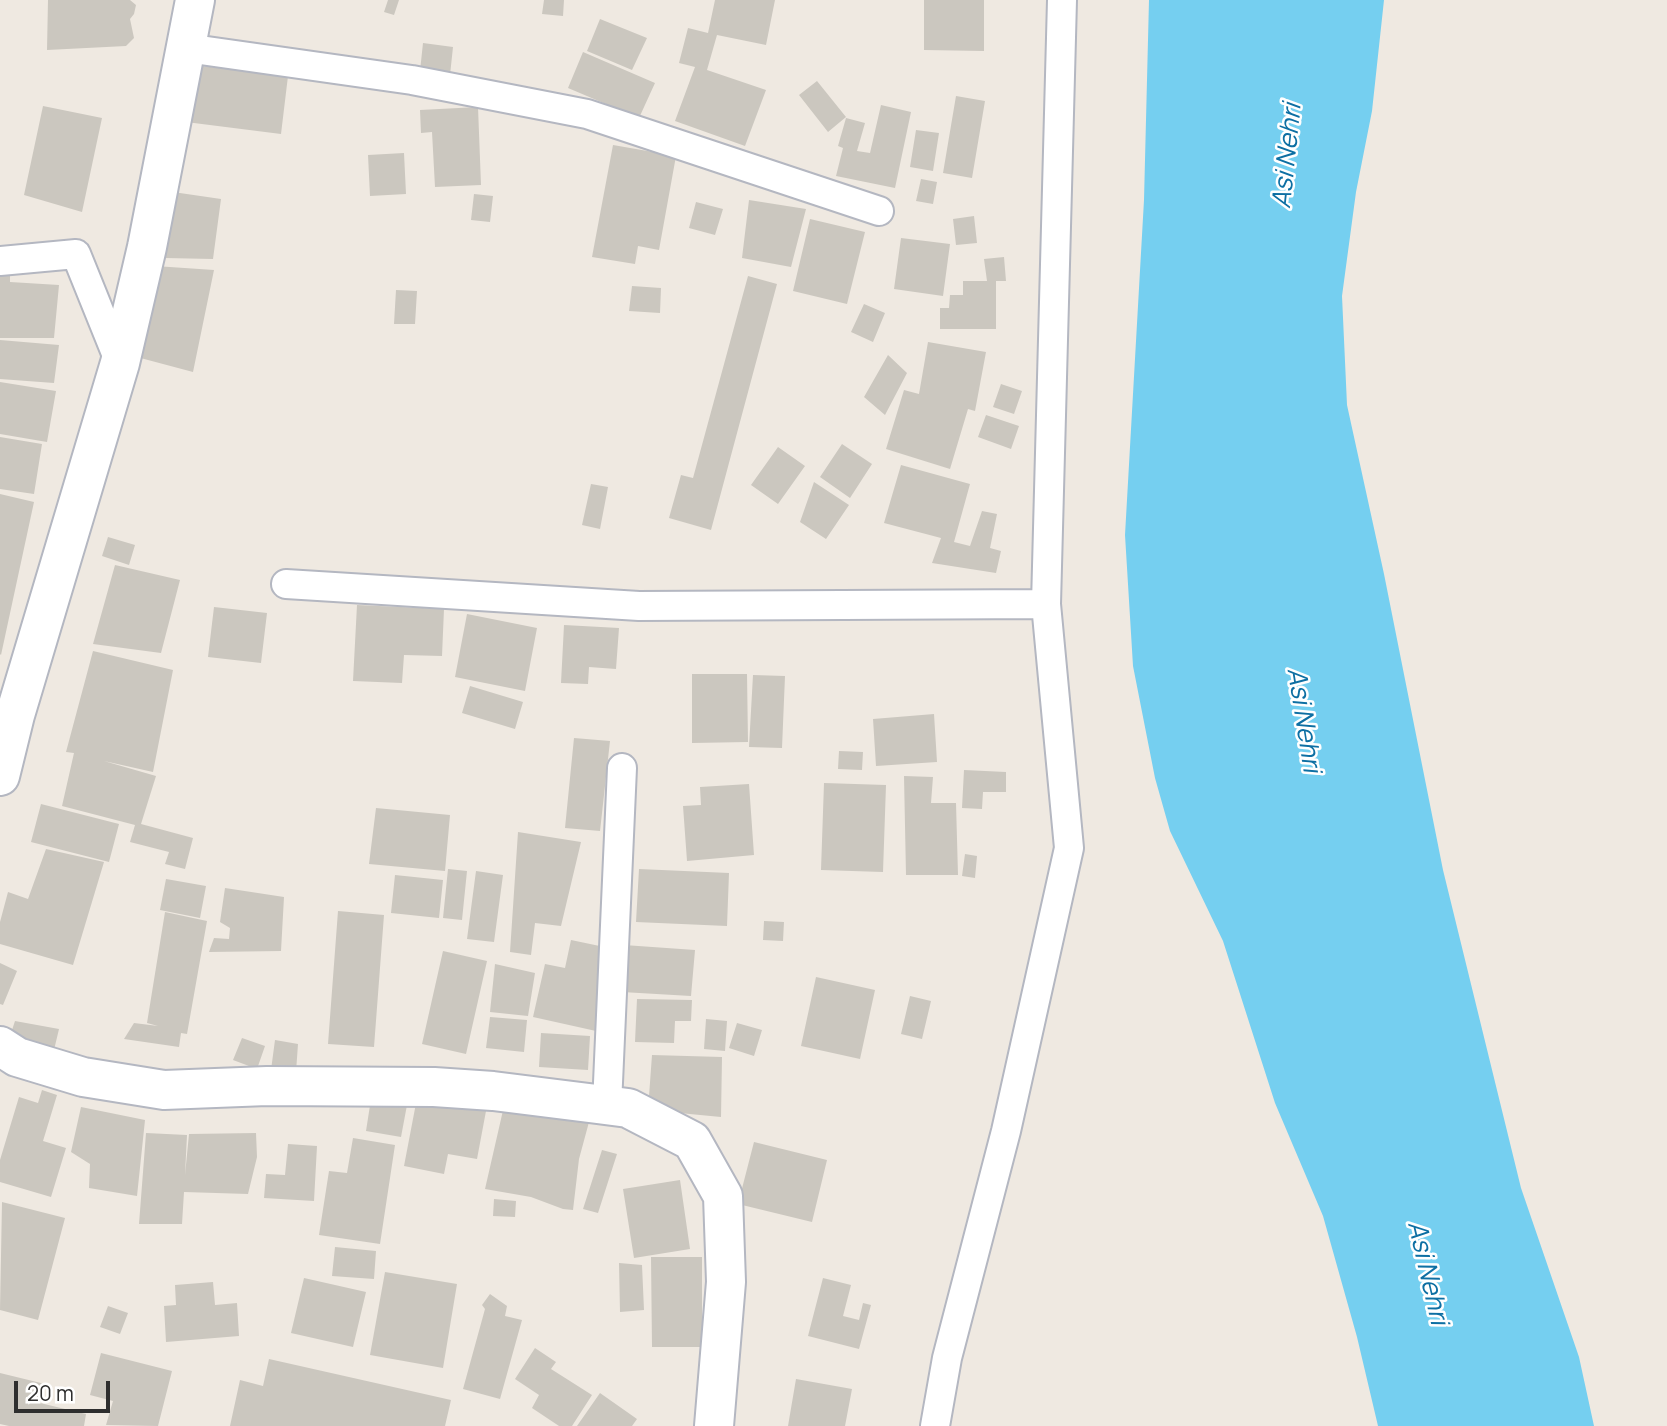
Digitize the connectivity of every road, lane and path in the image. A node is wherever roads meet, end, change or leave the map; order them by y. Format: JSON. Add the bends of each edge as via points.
{"nodes":[{"id":1,"x":195,"y":0,"type":"edge"},
{"id":2,"x":1062,"y":0,"type":"edge"},
{"id":3,"x":186,"y":48,"type":"junction"},
{"id":4,"x":879,"y":211,"type":"dead end"},
{"id":5,"x":0,"y":261,"type":"edge"},
{"id":6,"x":120,"y":363,"type":"junction"},
{"id":7,"x":286,"y":584,"type":"dead end"},
{"id":8,"x":1046,"y":604,"type":"junction"},
{"id":9,"x":622,"y":768,"type":"dead end"},
{"id":10,"x":0,"y":776,"type":"edge"},
{"id":11,"x":0,"y":1046,"type":"edge"},
{"id":12,"x":607,"y":1105,"type":"junction"},
{"id":13,"x":714,"y":1426,"type":"edge"},
{"id":14,"x":935,"y":1426,"type":"edge"}],
"edges":[{"from":1,"to":3,"type":"street"},
{"from":2,"to":8,"type":"street"},
{"from":3,"to":4,"type":"street","via":[[412,80],[587,114]]},
{"from":3,"to":6,"type":"street"},
{"from":5,"to":6,"type":"street","via":[[76,254]]},
{"from":6,"to":10,"type":"street"},
{"from":7,"to":8,"type":"street","via":[[639,606]]},
{"from":8,"to":14,"type":"street","via":[[1069,848],[1006,1132],[947,1358]]},
{"from":9,"to":12,"type":"street"},
{"from":11,"to":12,"type":"street","via":[[17,1057],[83,1077],[164,1090],[434,1087]]},
{"from":12,"to":13,"type":"street","via":[[628,1108],[692,1141],[723,1196],[726,1282]]}]}
